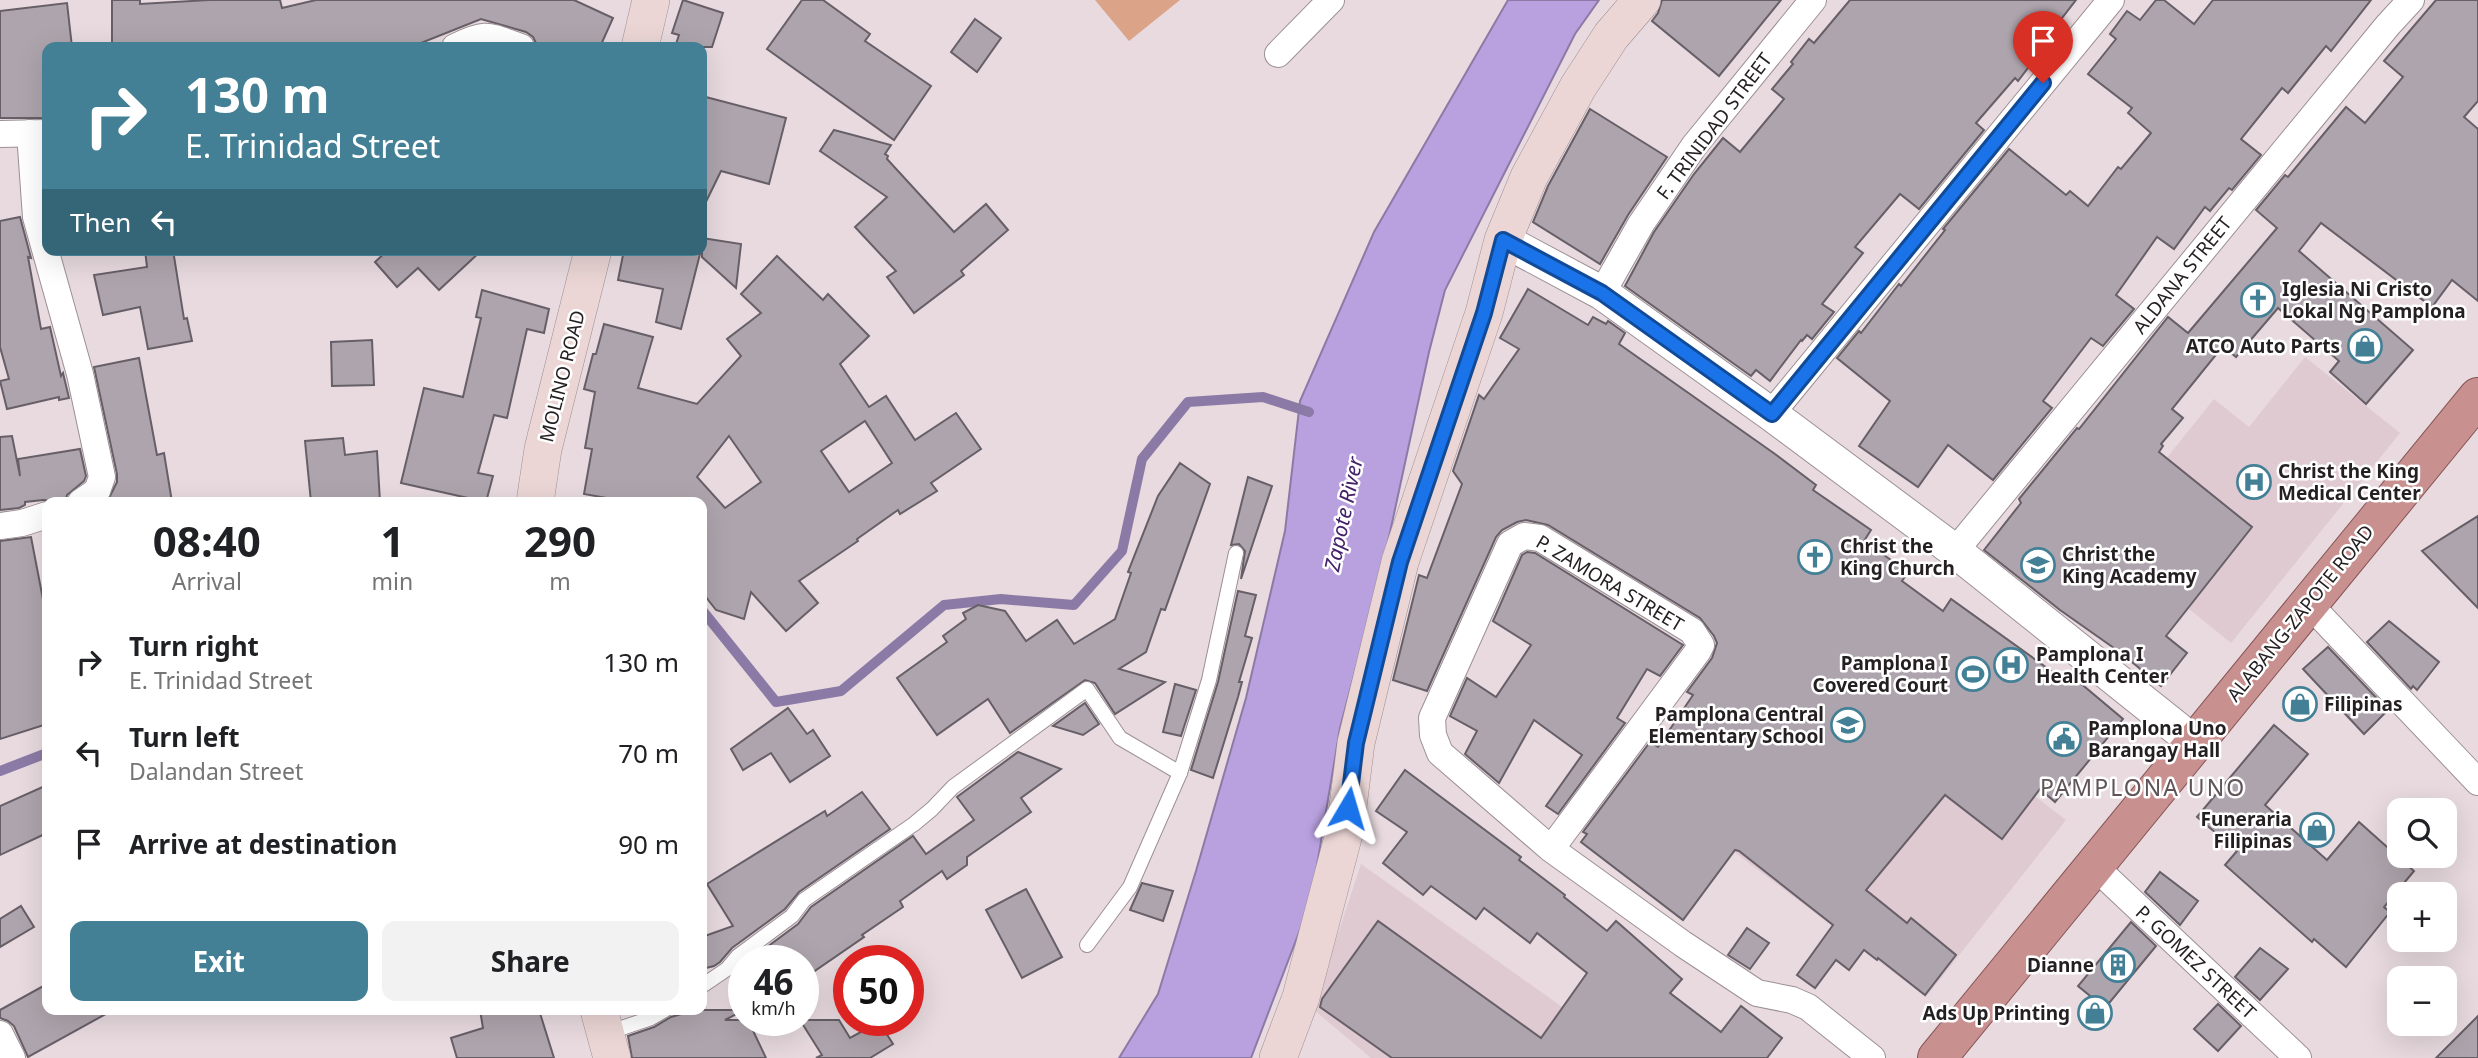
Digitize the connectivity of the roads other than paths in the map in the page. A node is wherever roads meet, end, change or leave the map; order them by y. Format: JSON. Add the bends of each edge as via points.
{"nodes":[{"id":1,"x":651,"y":0,"type":"edge"},
{"id":2,"x":1331,"y":0,"type":"edge"},
{"id":3,"x":1642,"y":0,"type":"edge"},
{"id":4,"x":1812,"y":0,"type":"edge"},
{"id":5,"x":2111,"y":0,"type":"edge"},
{"id":6,"x":2411,"y":0,"type":"edge"},
{"id":7,"x":465,"y":42,"type":"edge"},
{"id":8,"x":507,"y":42,"type":"edge"},
{"id":9,"x":641,"y":42,"type":"edge"},
{"id":10,"x":1278,"y":54,"type":"dead end"},
{"id":11,"x":39,"y":133,"type":"edge"},
{"id":12,"x":0,"y":134,"type":"edge"},
{"id":13,"x":42,"y":238,"type":"edge"},
{"id":14,"x":1503,"y":240,"type":"junction"},
{"id":15,"x":47,"y":256,"type":"edge"},
{"id":16,"x":591,"y":256,"type":"edge"},
{"id":17,"x":1602,"y":293,"type":"junction"},
{"id":18,"x":2478,"y":397,"type":"edge"},
{"id":19,"x":1772,"y":414,"type":"junction"},
{"id":20,"x":88,"y":497,"type":"edge"},
{"id":21,"x":536,"y":497,"type":"edge"},
{"id":22,"x":42,"y":517,"type":"edge"},
{"id":23,"x":0,"y":526,"type":"edge"},
{"id":24,"x":1955,"y":551,"type":"junction"},
{"id":25,"x":1236,"y":553,"type":"dead end"},
{"id":26,"x":2308,"y":603,"type":"junction"},
{"id":27,"x":2194,"y":742,"type":"junction"},
{"id":28,"x":1180,"y":773,"type":"junction"},
{"id":29,"x":2478,"y":782,"type":"edge"},
{"id":30,"x":1551,"y":849,"type":"junction"},
{"id":31,"x":2094,"y":865,"type":"junction"},
{"id":32,"x":1087,"y":946,"type":"dead end"},
{"id":33,"x":707,"y":983,"type":"edge"},
{"id":34,"x":656,"y":1015,"type":"edge"},
{"id":35,"x":0,"y":1034,"type":"edge"},
{"id":36,"x":607,"y":1043,"type":"edge"},
{"id":37,"x":12,"y":1058,"type":"edge"},
{"id":38,"x":1279,"y":1058,"type":"edge"},
{"id":39,"x":1872,"y":1058,"type":"edge"},
{"id":40,"x":1937,"y":1058,"type":"edge"},
{"id":41,"x":2298,"y":1058,"type":"edge"}],
"edges":[{"from":1,"to":9,"type":"main road"},
{"from":2,"to":10,"type":"street"},
{"from":3,"to":14,"type":"main road","via":[[1611,36],[1578,87],[1529,177]]},
{"from":4,"to":17,"type":"street","name":"F. TRINIDAD STREET","via":[[1694,146],[1641,224]]},
{"from":5,"to":19,"type":"street"},
{"from":6,"to":24,"type":"street","name":"ALDANA STREET"},
{"from":7,"to":8,"type":"street","via":[[486,35]]},
{"from":11,"to":12,"type":"street"},
{"from":11,"to":13,"type":"street","via":[[36,217]]},
{"from":14,"to":17,"type":"street"},
{"from":14,"to":38,"type":"main road","via":[[1484,313],[1400,562],[1356,743],[1345,830],[1301,997]]},
{"from":15,"to":20,"type":"street","via":[[80,374],[102,477],[97,491]]},
{"from":16,"to":21,"type":"main road","name":"MOLINO ROAD","via":[[543,449]]},
{"from":17,"to":19,"type":"street"},
{"from":18,"to":26,"type":"highway","name":"ALABANG-ZAPOTE ROAD"},
{"from":19,"to":24,"type":"street"},
{"from":22,"to":23,"type":"street"},
{"from":24,"to":27,"type":"street"},
{"from":25,"to":28,"type":"lane","via":[[1209,680]]},
{"from":26,"to":27,"type":"highway","name":"ALABANG-ZAPOTE ROAD"},
{"from":26,"to":29,"type":"street"},
{"from":27,"to":31,"type":"highway","name":"ALABANG-ZAPOTE ROAD"},
{"from":28,"to":32,"type":"lane","via":[[1130,887]]},
{"from":28,"to":33,"type":"lane","via":[[1121,738],[1087,689],[953,787],[914,824],[804,901]]},
{"from":30,"to":30,"type":"street","name":"P. ZAMORA STREET","via":[[1447,761],[1435,744],[1431,727],[1510,544],[1524,536],[1540,538],[1692,631],[1700,645]]},
{"from":30,"to":39,"type":"street","name":"P. ZAMORA STREET","via":[[1747,988],[1808,1007]]},
{"from":31,"to":40,"type":"highway","name":"ALABANG-ZAPOTE ROAD"},
{"from":31,"to":41,"type":"street","name":"P. GOMEZ STREET"},
{"from":34,"to":36,"type":"lane"},
{"from":35,"to":37,"type":"street"}]}
